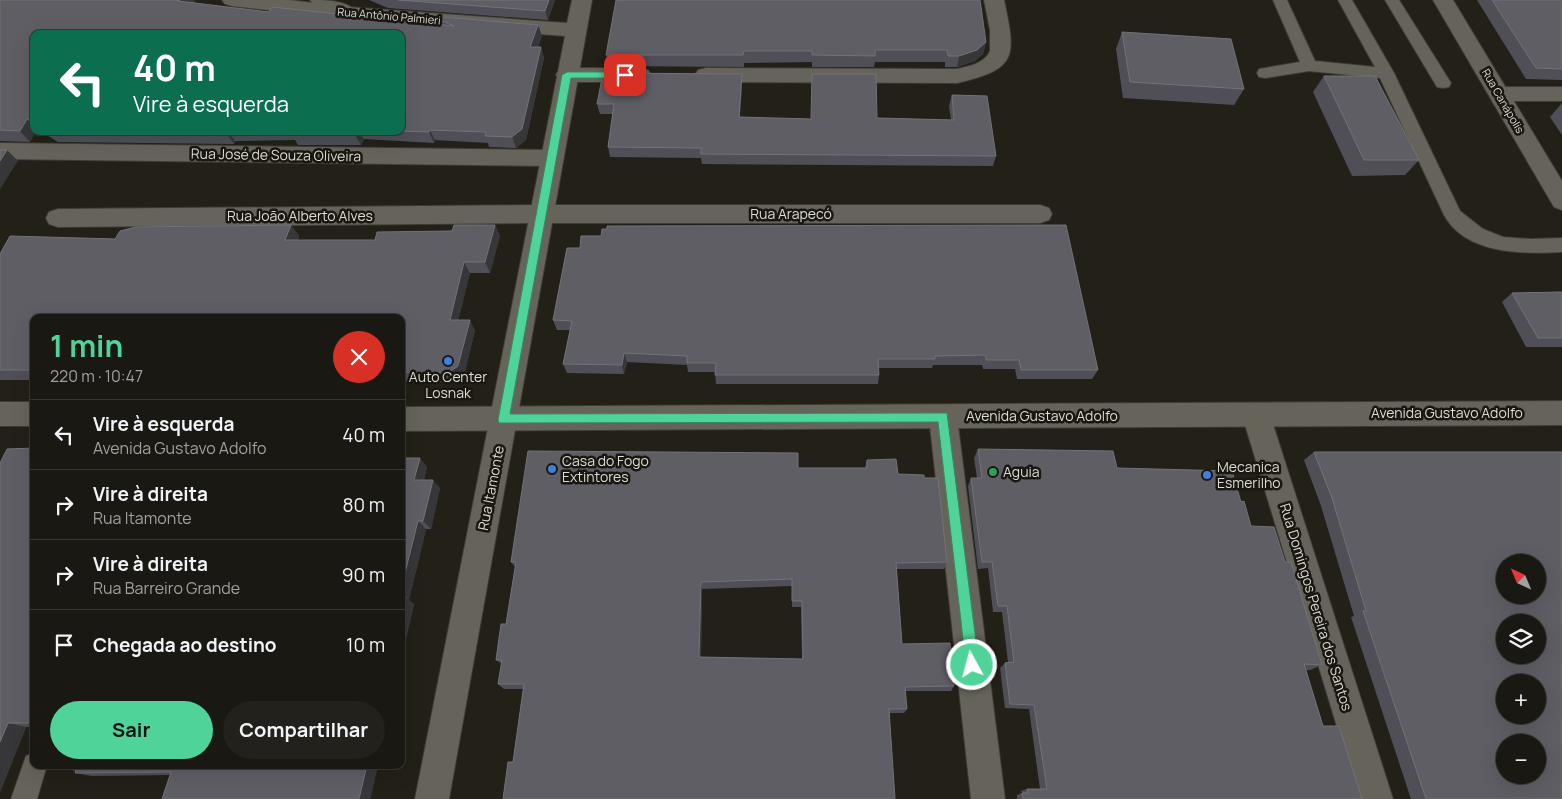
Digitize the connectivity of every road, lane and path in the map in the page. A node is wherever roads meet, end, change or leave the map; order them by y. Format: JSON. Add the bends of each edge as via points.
{"nodes":[{"id":1,"x":232,"y":0,"type":"edge"},
{"id":2,"x":320,"y":0,"type":"edge"},
{"id":3,"x":582,"y":0,"type":"edge"},
{"id":4,"x":994,"y":0,"type":"edge"},
{"id":5,"x":1280,"y":0,"type":"edge"},
{"id":6,"x":1345,"y":0,"type":"edge"},
{"id":7,"x":1392,"y":0,"type":"edge"},
{"id":8,"x":1443,"y":0,"type":"edge"},
{"id":9,"x":348,"y":13,"type":"junction"},
{"id":10,"x":575,"y":30,"type":"junction"},
{"id":11,"x":1309,"y":66,"type":"junction"},
{"id":12,"x":1265,"y":73,"type":"dead end"},
{"id":13,"x":1386,"y":73,"type":"junction"},
{"id":14,"x":567,"y":75,"type":"junction"},
{"id":15,"x":1443,"y":83,"type":"dead end"},
{"id":16,"x":1500,"y":94,"type":"junction"},
{"id":17,"x":1562,"y":94,"type":"edge"},
{"id":18,"x":0,"y":151,"type":"edge"},
{"id":19,"x":552,"y":158,"type":"junction"},
{"id":20,"x":1562,"y":202,"type":"edge"},
{"id":21,"x":542,"y":214,"type":"junction"},
{"id":22,"x":1040,"y":214,"type":"dead end"},
{"id":23,"x":58,"y":218,"type":"dead end"},
{"id":24,"x":1562,"y":245,"type":"edge"},
{"id":25,"x":1562,"y":413,"type":"edge"},
{"id":26,"x":0,"y":414,"type":"edge"},
{"id":27,"x":30,"y":414,"type":"edge"},
{"id":28,"x":1256,"y":415,"type":"junction"},
{"id":29,"x":943,"y":417,"type":"junction"},
{"id":30,"x":405,"y":419,"type":"edge"},
{"id":31,"x":504,"y":420,"type":"junction"},
{"id":32,"x":34,"y":769,"type":"edge"},
{"id":33,"x":24,"y":799,"type":"edge"},
{"id":34,"x":432,"y":799,"type":"edge"},
{"id":35,"x":988,"y":799,"type":"edge"},
{"id":36,"x":1376,"y":799,"type":"edge"}],
"edges":[{"from":1,"to":9,"type":"street","name":"Rua Antônio Palmieri"},
{"from":2,"to":9,"type":"street"},
{"from":3,"to":10,"type":"street","name":"Rua Itamonte"},
{"from":4,"to":14,"type":"street","via":[[1003,49],[998,59],[978,72],[957,76]]},
{"from":5,"to":11,"type":"lane"},
{"from":6,"to":13,"type":"lane"},
{"from":7,"to":15,"type":"lane"},
{"from":8,"to":16,"type":"street","name":"Rua Canápolis"},
{"from":9,"to":10,"type":"street","name":"Rua Antônio Palmieri"},
{"from":10,"to":14,"type":"street","name":"Rua Itamonte"},
{"from":11,"to":12,"type":"lane"},
{"from":11,"to":13,"type":"lane"},
{"from":13,"to":24,"type":"lane","via":[[1453,215],[1464,227],[1492,242]]},
{"from":14,"to":19,"type":"street","name":"Rua Itamonte"},
{"from":16,"to":17,"type":"street"},
{"from":16,"to":20,"type":"street","name":"Rua Canápolis"},
{"from":18,"to":19,"type":"street","name":"Rua José de Souza Oliveira"},
{"from":19,"to":21,"type":"street","name":"Rua Itamonte"},
{"from":21,"to":22,"type":"street","name":"Rua Arapecó"},
{"from":21,"to":23,"type":"street","name":"Rua João Alberto Alves"},
{"from":21,"to":31,"type":"street","name":"Rua Itamonte"},
{"from":25,"to":28,"type":"street","name":"Avenida Gustavo Adolfo"},
{"from":26,"to":27,"type":"street"},
{"from":28,"to":29,"type":"street","name":"Avenida Gustavo Adolfo"},
{"from":28,"to":36,"type":"street","name":"Rua Domingos Pereira dos Santos"},
{"from":29,"to":31,"type":"street","name":"Avenida Gustavo Adolfo"},
{"from":29,"to":35,"type":"street"},
{"from":30,"to":31,"type":"street","name":"Avenida Gustavo Adolfo"},
{"from":31,"to":34,"type":"street","name":"Rua Itamonte"},
{"from":32,"to":33,"type":"lane"}]}
